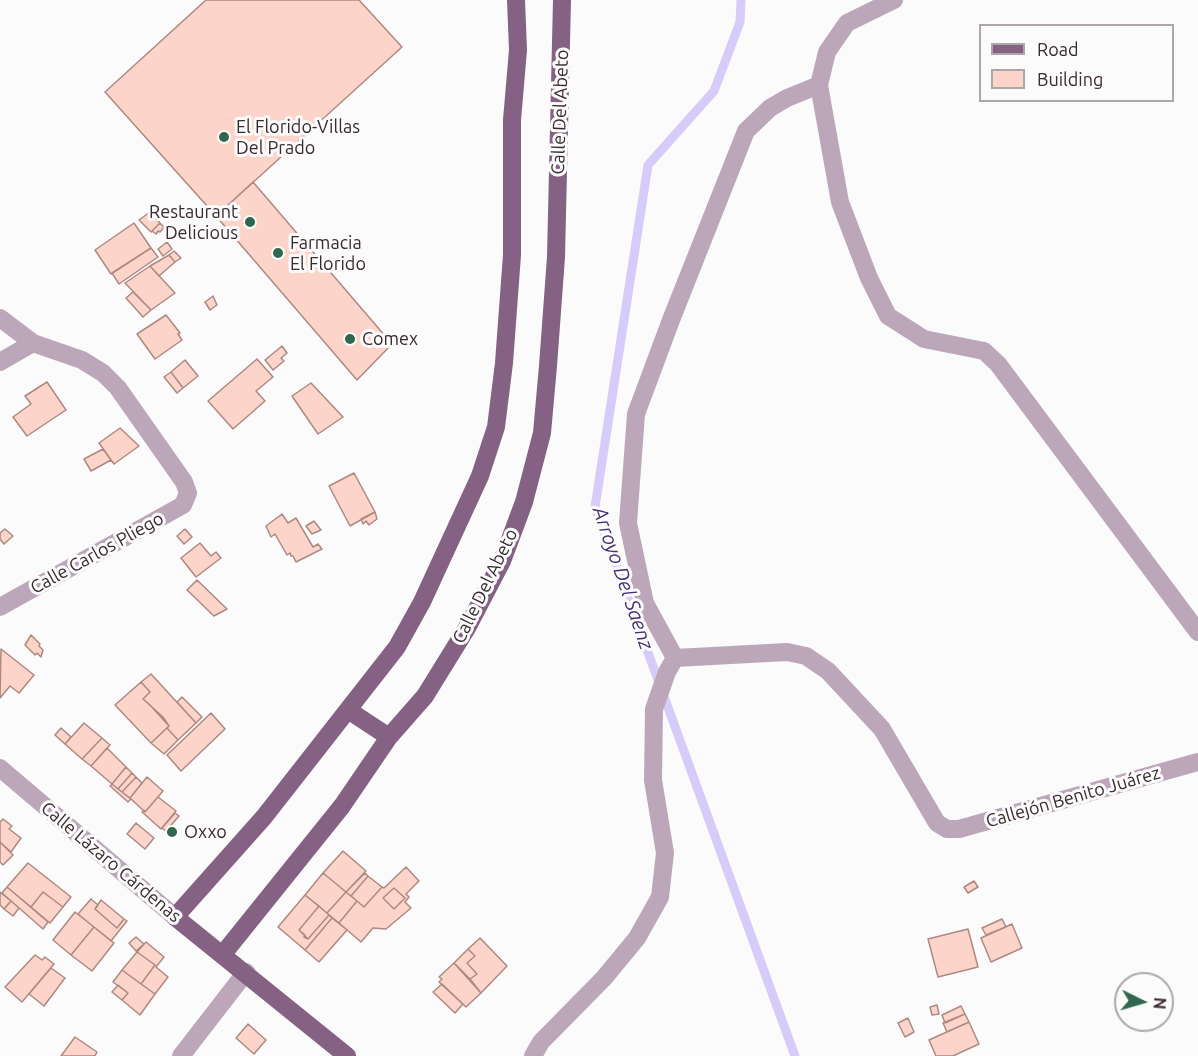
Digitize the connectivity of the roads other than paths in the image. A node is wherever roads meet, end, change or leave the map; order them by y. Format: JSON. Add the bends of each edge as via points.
{"nodes":[{"id":1,"x":516,"y":0,"type":"edge"},
{"id":2,"x":562,"y":0,"type":"edge"},
{"id":3,"x":894,"y":0,"type":"edge"},
{"id":4,"x":819,"y":85,"type":"junction"},
{"id":5,"x":0,"y":318,"type":"edge"},
{"id":6,"x":33,"y":343,"type":"junction"},
{"id":7,"x":0,"y":362,"type":"edge"},
{"id":8,"x":0,"y":607,"type":"edge"},
{"id":9,"x":1198,"y":632,"type":"edge"},
{"id":10,"x":671,"y":665,"type":"junction"},
{"id":11,"x":348,"y":710,"type":"junction"},
{"id":12,"x":389,"y":737,"type":"junction"},
{"id":13,"x":1198,"y":762,"type":"edge"},
{"id":14,"x":0,"y":768,"type":"edge"},
{"id":15,"x":175,"y":917,"type":"junction"},
{"id":16,"x":223,"y":954,"type":"junction"},
{"id":17,"x":246,"y":972,"type":"junction"},
{"id":18,"x":181,"y":1056,"type":"edge"},
{"id":19,"x":346,"y":1056,"type":"edge"},
{"id":20,"x":533,"y":1056,"type":"edge"}],
"edges":[{"from":1,"to":11,"type":"main road","via":[[512,255],[496,427],[480,476],[422,602],[397,647]]},
{"from":2,"to":12,"type":"main road","name":"Calle Del Abeto","via":[[556,256],[542,433],[524,502],[501,561],[467,628],[425,696]]},
{"from":3,"to":4,"type":"street","via":[[847,23],[827,51]]},
{"from":4,"to":9,"type":"street","via":[[840,202],[888,316],[924,339],[984,351],[998,364]]},
{"from":4,"to":10,"type":"street","via":[[770,108],[746,131],[636,414],[628,523],[645,603]]},
{"from":5,"to":6,"type":"street"},
{"from":6,"to":7,"type":"street"},
{"from":6,"to":8,"type":"street","name":"Calle Carlos Pliego","via":[[82,360],[118,388],[188,493],[183,505]]},
{"from":10,"to":13,"type":"street","name":"Callejón Benito Juárez","via":[[787,652],[806,656],[828,672],[882,729],[937,823],[947,830]]},
{"from":10,"to":20,"type":"street","via":[[654,709],[653,780],[665,853],[660,897],[637,938],[541,1042]]},
{"from":11,"to":12,"type":"main road"},
{"from":11,"to":15,"type":"main road","via":[[264,817]]},
{"from":12,"to":16,"type":"main road","name":"Calle Del Abeto","via":[[342,806]]},
{"from":14,"to":15,"type":"street","name":"Calle Lázaro Cárdenas"},
{"from":15,"to":16,"type":"main road","name":"Calle Lázaro Cárdenas"},
{"from":16,"to":17,"type":"main road","name":"Calle Lázaro Cárdenas"},
{"from":17,"to":18,"type":"street"},
{"from":17,"to":19,"type":"main road","name":"Calle Lázaro Cárdenas"}]}
